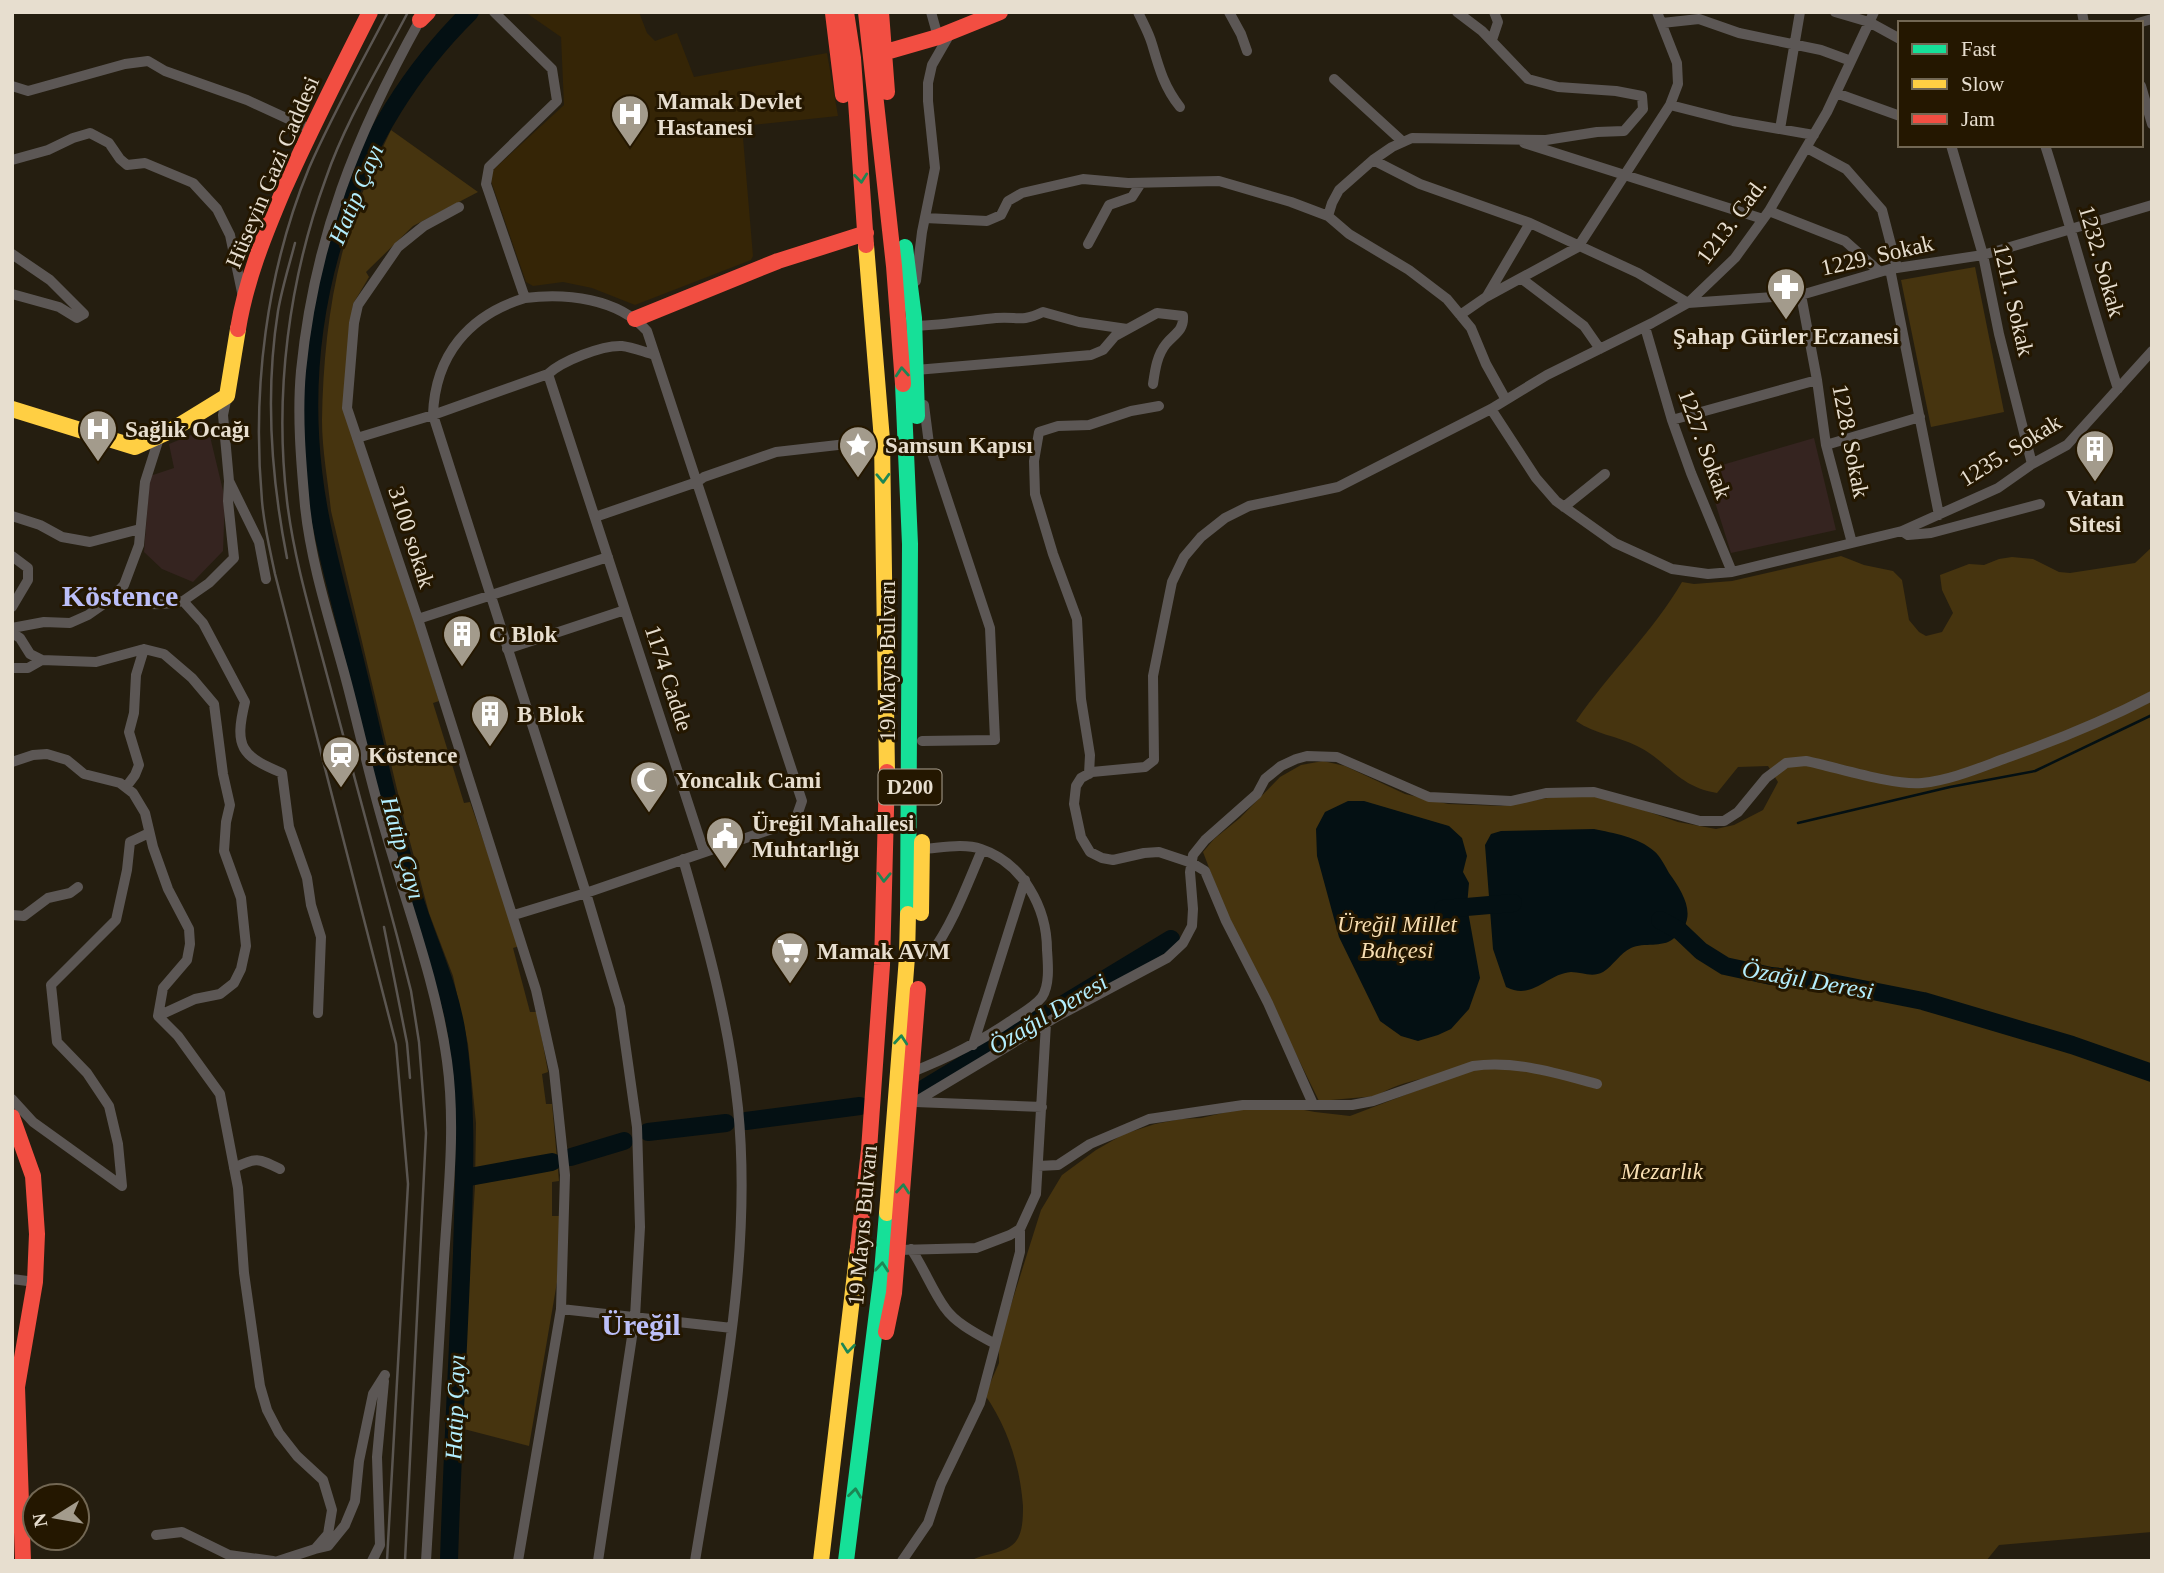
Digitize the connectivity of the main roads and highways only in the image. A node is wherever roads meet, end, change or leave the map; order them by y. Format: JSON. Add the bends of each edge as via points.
{"nodes":[{"id":1,"x":370,"y":12,"type":"edge"},
{"id":2,"x":833,"y":12,"type":"edge"},
{"id":3,"x":846,"y":12,"type":"edge"},
{"id":4,"x":866,"y":12,"type":"edge"},
{"id":5,"x":881,"y":12,"type":"edge"},
{"id":6,"x":1000,"y":12,"type":"edge"},
{"id":7,"x":886,"y":52,"type":"junction"},
{"id":8,"x":857,"y":140,"type":"junction"},
{"id":9,"x":866,"y":233,"type":"junction"},
{"id":10,"x":635,"y":319,"type":"road end"},
{"id":11,"x":12,"y":409,"type":"edge"},
{"id":12,"x":910,"y":655,"type":"junction"},
{"id":13,"x":922,"y":747,"type":"junction"},
{"id":14,"x":12,"y":1117,"type":"edge"},
{"id":15,"x":893,"y":1130,"type":"junction"},
{"id":16,"x":906,"y":1151,"type":"junction"},
{"id":17,"x":866,"y":1400,"type":"junction"},
{"id":18,"x":17,"y":1517,"type":"edge"},
{"id":19,"x":23,"y":1561,"type":"edge"},
{"id":20,"x":821,"y":1561,"type":"edge"},
{"id":21,"x":846,"y":1561,"type":"edge"}],
"edges":[{"from":1,"to":11,"type":"main road","name":"Hüseyin Gazi Caddesi","via":[[310,129],[262,241],[243,300],[227,396],[135,447]]},
{"from":2,"to":8,"type":"main road","via":[[843,99]]},
{"from":3,"to":8,"type":"main road","name":"19 Mayıs Bulvarı","number":"D200"},
{"from":12,"to":4,"type":"main road","name":"19 Mayıs Bulvarı","number":"D200","one_way":true,"via":[[903,385]]},
{"from":5,"to":7,"type":"main road"},
{"from":6,"to":7,"type":"main road"},
{"from":7,"to":13,"type":"main road","via":[[893,164],[914,319]]},
{"from":8,"to":9,"type":"main road","name":"19 Mayıs Bulvarı","number":"D200","one_way":true},
{"from":9,"to":10,"type":"main road","via":[[758,268]]},
{"from":9,"to":20,"type":"main road","name":"19 Mayıs Bulvarı","number":"D200","one_way":true,"via":[[882,440],[888,742],[882,965],[869,1150]]},
{"from":12,"to":13,"type":"main road"},
{"from":15,"to":12,"type":"main road","name":"19 Mayıs Bulvarı","number":"D200","one_way":true,"via":[[908,957]]},
{"from":13,"to":16,"type":"main road","via":[[919,969]]},
{"from":14,"to":18,"type":"main road","via":[[33,1176],[37,1234],[35,1282],[17,1387]]},
{"from":15,"to":16,"type":"main road"},
{"from":17,"to":15,"type":"main road","name":"19 Mayıs Bulvarı","number":"D200","one_way":true},
{"from":17,"to":16,"type":"main road","one_way":true,"via":[[904,1250]]},
{"from":21,"to":17,"type":"main road","name":"19 Mayıs Bulvarı","number":"D200","one_way":true},
{"from":18,"to":19,"type":"main road"}]}
